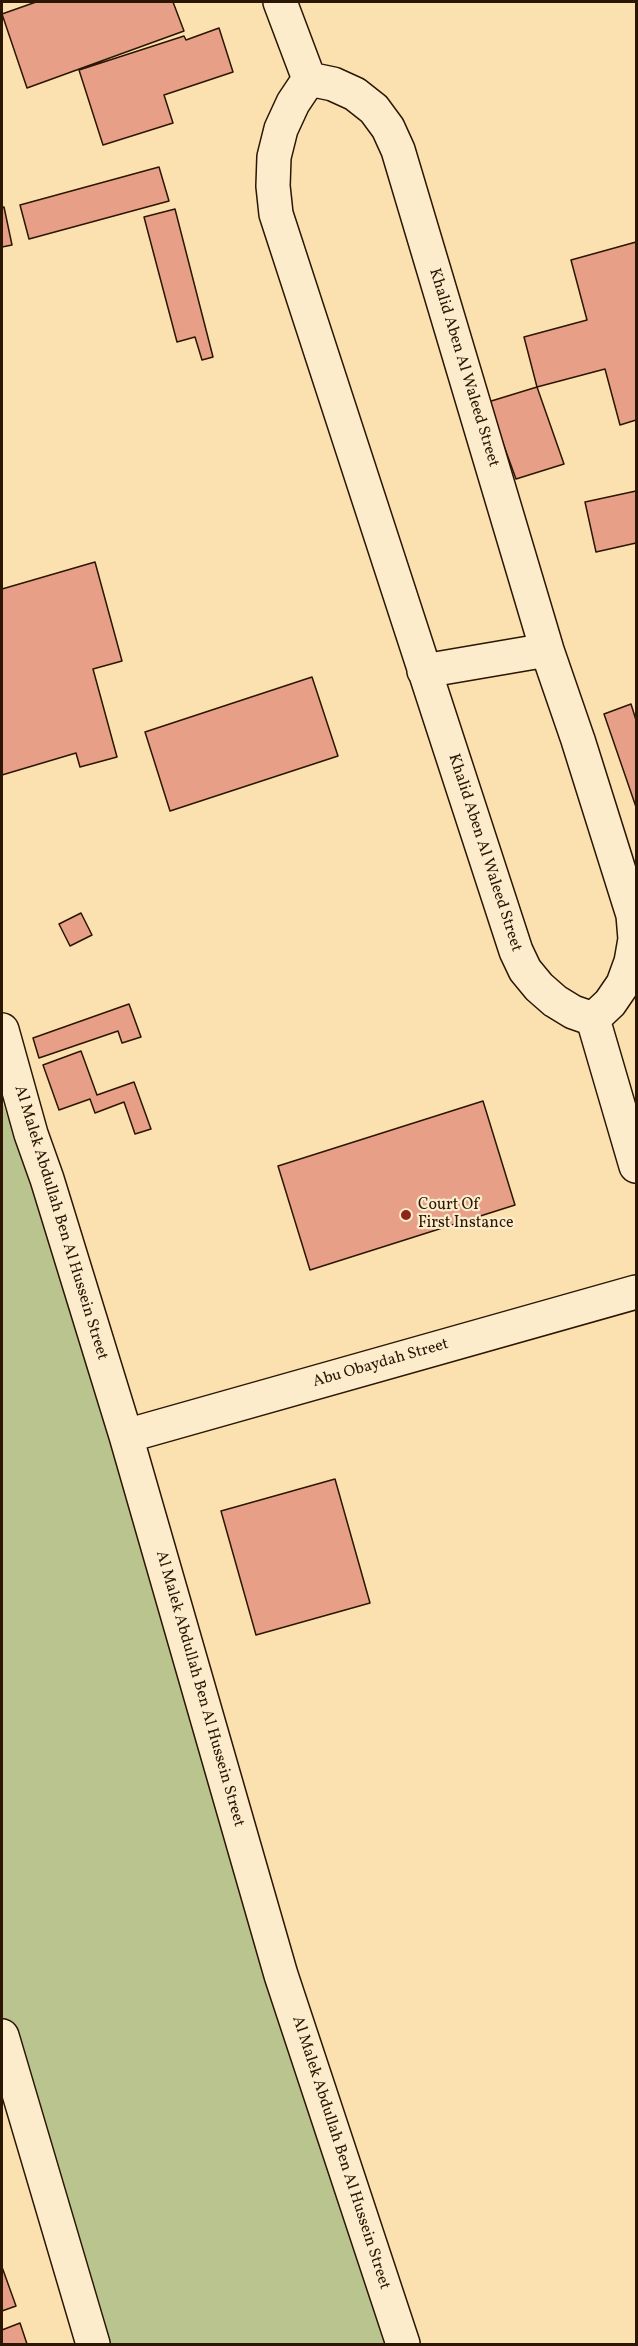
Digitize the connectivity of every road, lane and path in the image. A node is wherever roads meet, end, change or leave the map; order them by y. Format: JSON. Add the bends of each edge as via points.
{"nodes":[{"id":1,"x":280,"y":2,"type":"edge"},
{"id":2,"x":309,"y":79,"type":"junction"},
{"id":3,"x":547,"y":650,"type":"junction"},
{"id":4,"x":424,"y":671,"type":"junction"},
{"id":5,"x":593,"y":1019,"type":"junction"},
{"id":6,"x":2,"y":1030,"type":"edge"},
{"id":7,"x":11,"y":1101,"type":"edge"},
{"id":8,"x":636,"y":1166,"type":"edge"},
{"id":9,"x":636,"y":1292,"type":"edge"},
{"id":10,"x":126,"y":1436,"type":"junction"},
{"id":11,"x":2,"y":2036,"type":"edge"},
{"id":12,"x":93,"y":2344,"type":"edge"},
{"id":13,"x":403,"y":2344,"type":"edge"}],
"edges":[{"from":1,"to":2,"type":"street"},
{"from":2,"to":3,"type":"street","name":"Khalid Aben Al Waleed Street","via":[[333,84],[374,109],[398,150]]},
{"from":2,"to":4,"type":"street","name":"Khalid Aben Al Waleed Street","via":[[281,129],[274,157],[276,214]]},
{"from":3,"to":4,"type":"street"},
{"from":3,"to":5,"type":"street","name":"Khalid Aben Al Waleed Street","via":[[633,915],[635,939],[627,973],[610,1003]]},
{"from":4,"to":5,"type":"street","name":"Khalid Aben Al Waleed Street","via":[[525,970],[547,994],[573,1012]]},
{"from":5,"to":8,"type":"street"},
{"from":6,"to":7,"type":"street","name":"Al Malek Abdullah Ben Al Hussein Street"},
{"from":7,"to":10,"type":"street","name":"Al Malek Abdullah Ben Al Hussein Street","via":[[31,1134],[47,1179]]},
{"from":9,"to":10,"type":"street","name":"Abu Obaydah Street"},
{"from":10,"to":13,"type":"street","name":"Al Malek Abdullah Ben Al Hussein Street","via":[[281,1974]]},
{"from":11,"to":12,"type":"street"}]}
